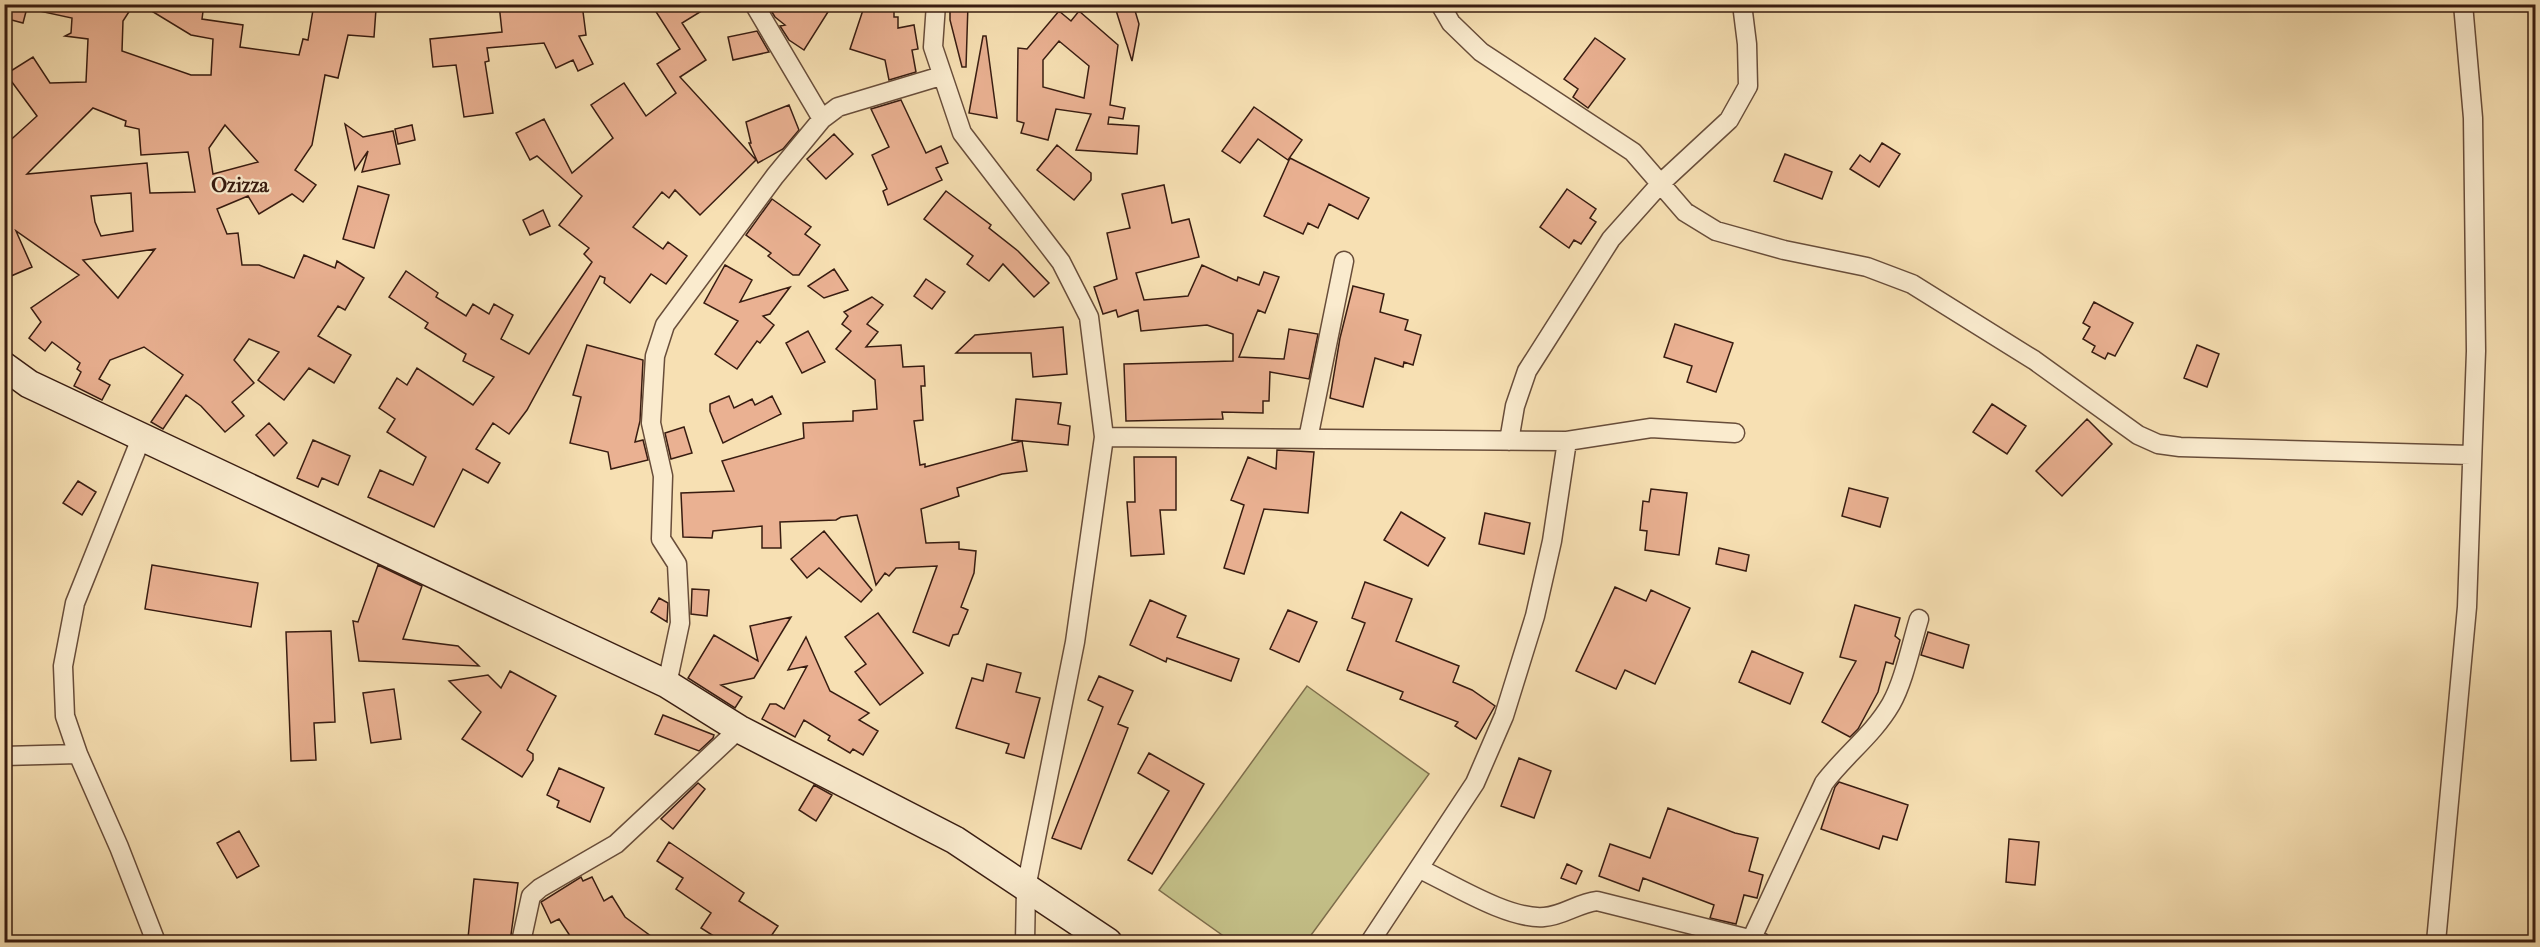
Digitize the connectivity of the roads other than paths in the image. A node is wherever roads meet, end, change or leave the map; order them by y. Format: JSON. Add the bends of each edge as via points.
{"nodes":[{"id":1,"x":754,"y":4,"type":"edge"},
{"id":2,"x":936,"y":4,"type":"edge"},
{"id":3,"x":1440,"y":4,"type":"edge"},
{"id":4,"x":1742,"y":4,"type":"edge"},
{"id":5,"x":2463,"y":4,"type":"edge"},
{"id":6,"x":941,"y":76,"type":"junction"},
{"id":7,"x":822,"y":119,"type":"junction"},
{"id":8,"x":1661,"y":183,"type":"junction"},
{"id":9,"x":1344,"y":261,"type":"dead end"},
{"id":10,"x":4,"y":366,"type":"edge"},
{"id":11,"x":1735,"y":433,"type":"dead end"},
{"id":12,"x":142,"y":436,"type":"junction"},
{"id":13,"x":1104,"y":437,"type":"junction"},
{"id":14,"x":1308,"y":439,"type":"junction"},
{"id":15,"x":1509,"y":441,"type":"junction"},
{"id":16,"x":1567,"y":441,"type":"junction"},
{"id":17,"x":2471,"y":455,"type":"junction"},
{"id":18,"x":1919,"y":619,"type":"dead end"},
{"id":19,"x":667,"y":684,"type":"junction"},
{"id":20,"x":739,"y":729,"type":"junction"},
{"id":21,"x":78,"y":754,"type":"junction"},
{"id":22,"x":4,"y":756,"type":"edge"},
{"id":23,"x":1420,"y":869,"type":"junction"},
{"id":24,"x":1026,"y":888,"type":"junction"},
{"id":25,"x":1756,"y":941,"type":"edge"},
{"id":26,"x":156,"y":942,"type":"edge"},
{"id":27,"x":520,"y":942,"type":"edge"},
{"id":28,"x":1025,"y":942,"type":"edge"},
{"id":29,"x":1108,"y":942,"type":"edge"},
{"id":30,"x":1370,"y":942,"type":"edge"},
{"id":31,"x":2436,"y":942,"type":"edge"}],
"edges":[{"from":1,"to":7,"type":"street"},
{"from":2,"to":6,"type":"street","via":[[933,47]]},
{"from":3,"to":8,"type":"street","via":[[1451,23],[1481,52],[1634,152]]},
{"from":4,"to":8,"type":"street","via":[[1748,86],[1729,120]]},
{"from":5,"to":17,"type":"street","via":[[2473,118],[2476,351]]},
{"from":6,"to":7,"type":"street","via":[[838,107]]},
{"from":6,"to":13,"type":"street","via":[[962,133],[1061,262],[1089,318]]},
{"from":7,"to":19,"type":"street","via":[[665,325],[655,356],[651,423],[663,476],[660,539],[677,564],[680,623]]},
{"from":8,"to":15,"type":"street","via":[[1611,238],[1527,370]]},
{"from":8,"to":17,"type":"street","via":[[1685,212],[1716,231],[1867,267],[1912,284],[2034,360],[2138,435],[2158,444]]},
{"from":9,"to":14,"type":"street"},
{"from":10,"to":12,"type":"street","via":[[29,384]]},
{"from":11,"to":16,"type":"street","via":[[1651,428]]},
{"from":12,"to":19,"type":"street"},
{"from":12,"to":21,"type":"street","via":[[75,603],[63,666],[65,716]]},
{"from":13,"to":14,"type":"street"},
{"from":13,"to":24,"type":"street","via":[[1075,642]]},
{"from":14,"to":15,"type":"street"},
{"from":15,"to":16,"type":"street"},
{"from":16,"to":23,"type":"street","via":[[1535,616],[1504,716],[1475,783]]},
{"from":17,"to":31,"type":"street","via":[[2467,607]]},
{"from":18,"to":25,"type":"street","via":[[1892,702],[1863,742],[1824,783]]},
{"from":19,"to":20,"type":"street"},
{"from":20,"to":24,"type":"street","via":[[955,840]]},
{"from":20,"to":27,"type":"street","via":[[616,844],[531,896]]},
{"from":21,"to":22,"type":"street"},
{"from":21,"to":26,"type":"street"},
{"from":23,"to":25,"type":"street","via":[[1509,912],[1530,917],[1560,914],[1581,903],[1597,901]]},
{"from":23,"to":30,"type":"street"},
{"from":24,"to":28,"type":"street"},
{"from":24,"to":29,"type":"street"}]}
